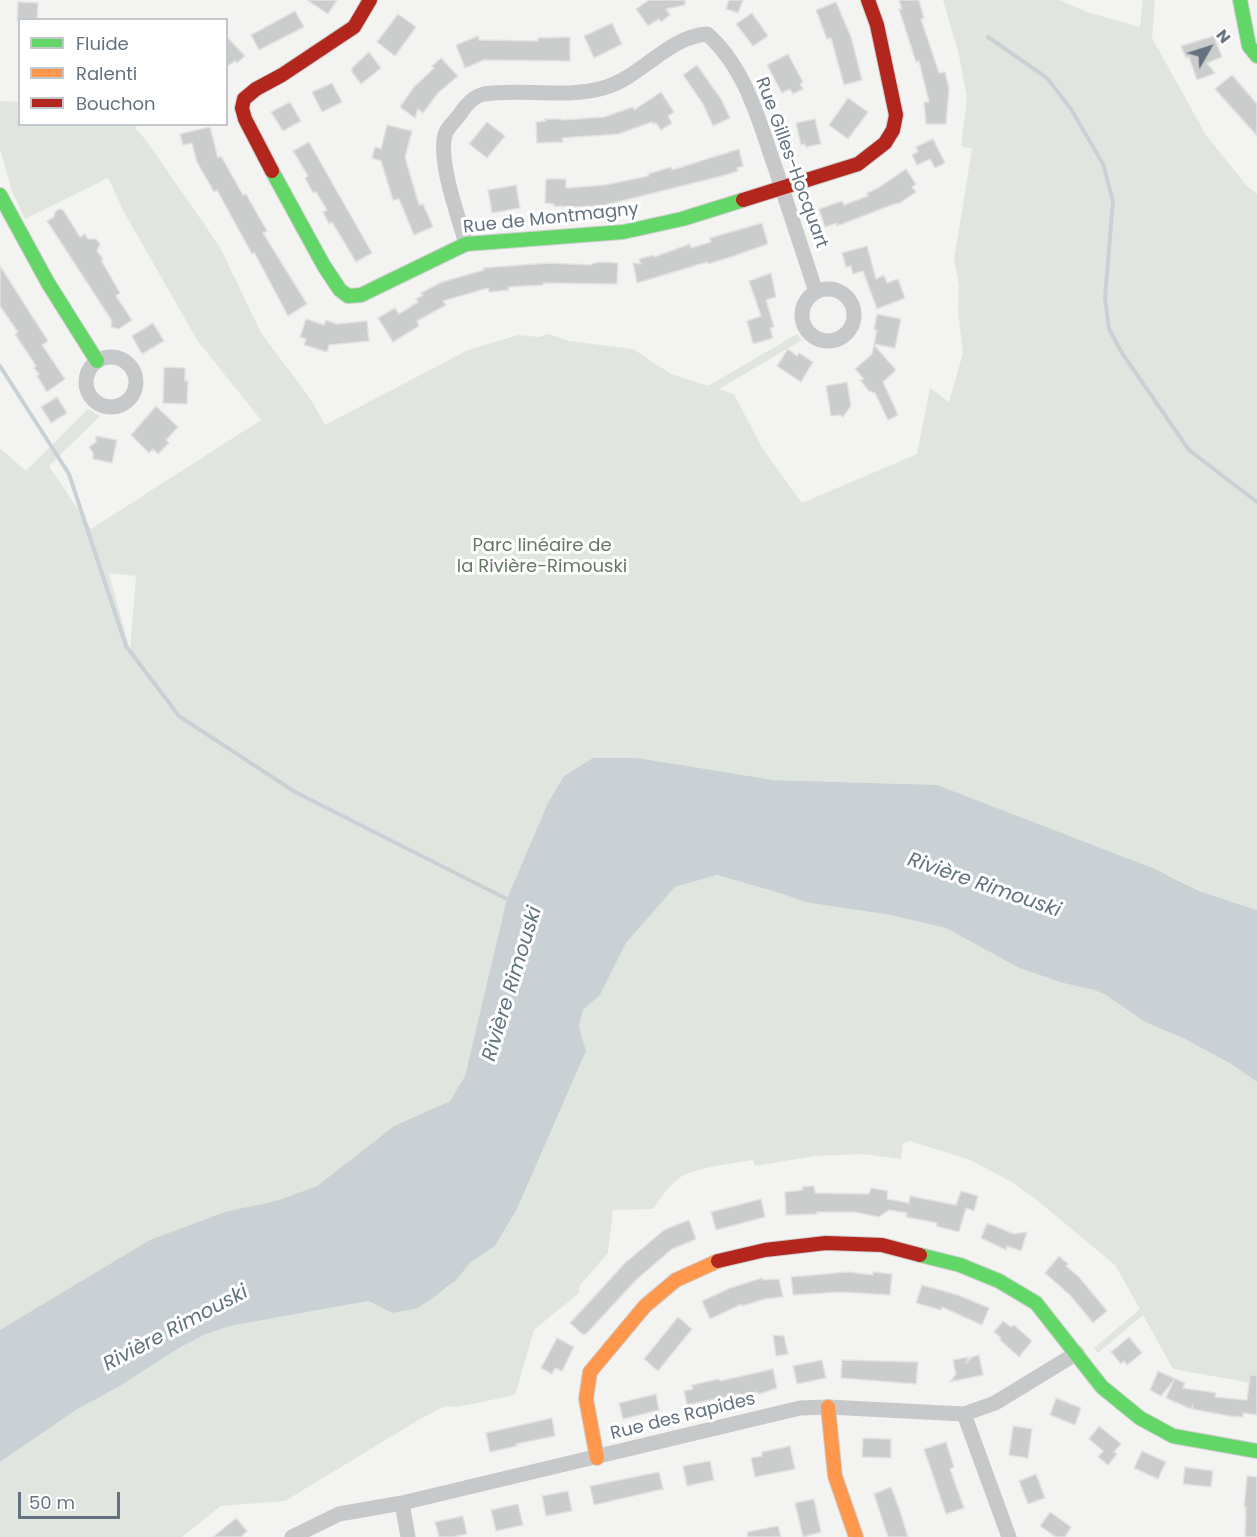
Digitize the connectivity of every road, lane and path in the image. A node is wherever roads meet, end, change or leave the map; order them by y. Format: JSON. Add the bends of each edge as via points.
{"nodes":[{"id":1,"x":370,"y":0,"type":"edge"},
{"id":2,"x":868,"y":0,"type":"edge"},
{"id":3,"x":1240,"y":0,"type":"edge"},
{"id":4,"x":1257,"y":56,"type":"edge"},
{"id":5,"x":782,"y":188,"type":"junction"},
{"id":6,"x":0,"y":195,"type":"edge"},
{"id":7,"x":466,"y":244,"type":"junction"},
{"id":8,"x":816,"y":292,"type":"dead end"},
{"id":9,"x":97,"y":361,"type":"dead end"},
{"id":10,"x":1077,"y":1353,"type":"junction"},
{"id":11,"x":828,"y":1407,"type":"junction"},
{"id":12,"x":964,"y":1414,"type":"junction"},
{"id":13,"x":1257,"y":1451,"type":"edge"},
{"id":14,"x":597,"y":1458,"type":"junction"},
{"id":15,"x":402,"y":1503,"type":"junction"},
{"id":16,"x":292,"y":1537,"type":"edge"},
{"id":17,"x":408,"y":1537,"type":"edge"},
{"id":18,"x":856,"y":1537,"type":"edge"},
{"id":19,"x":1009,"y":1537,"type":"edge"}],
"edges":[{"from":1,"to":7,"type":"street","name":"Rue de Montmagny","via":[[354,27],[244,99],[245,119],[324,266],[348,296],[361,295]]},
{"from":2,"to":5,"type":"street","name":"Rue de Montmagny","via":[[878,25],[896,115],[893,130],[885,143],[858,164]]},
{"from":3,"to":4,"type":"street","via":[[1249,46]]},
{"from":5,"to":7,"type":"street","name":"Rue de Montmagny","via":[[682,219],[623,232]]},
{"from":5,"to":7,"type":"street","name":"Rue Gilles-Hocquart","via":[[757,115],[734,64],[707,34],[698,34],[603,88],[566,93],[481,94],[467,104],[446,131],[444,143],[445,168]]},
{"from":5,"to":8,"type":"street","name":"Rue Gilles-Hocquart"},
{"from":6,"to":9,"type":"street"},
{"from":10,"to":12,"type":"street","name":"Rue des Rapides","via":[[995,1403]]},
{"from":10,"to":13,"type":"street","via":[[1102,1387],[1140,1418],[1173,1436]]},
{"from":10,"to":14,"type":"street","via":[[1036,1304],[999,1281],[960,1265],[882,1245],[826,1243],[765,1250],[713,1262],[676,1280],[645,1306],[590,1372],[586,1399]]},
{"from":11,"to":12,"type":"street","name":"Rue des Rapides"},
{"from":11,"to":14,"type":"street","name":"Rue des Rapides","via":[[800,1408]]},
{"from":11,"to":18,"type":"street","via":[[835,1476]]},
{"from":12,"to":19,"type":"street"},
{"from":14,"to":15,"type":"street","name":"Rue des Rapides"},
{"from":15,"to":16,"type":"street","name":"Rue des Rapides","via":[[339,1514]]},
{"from":15,"to":17,"type":"street"}]}
